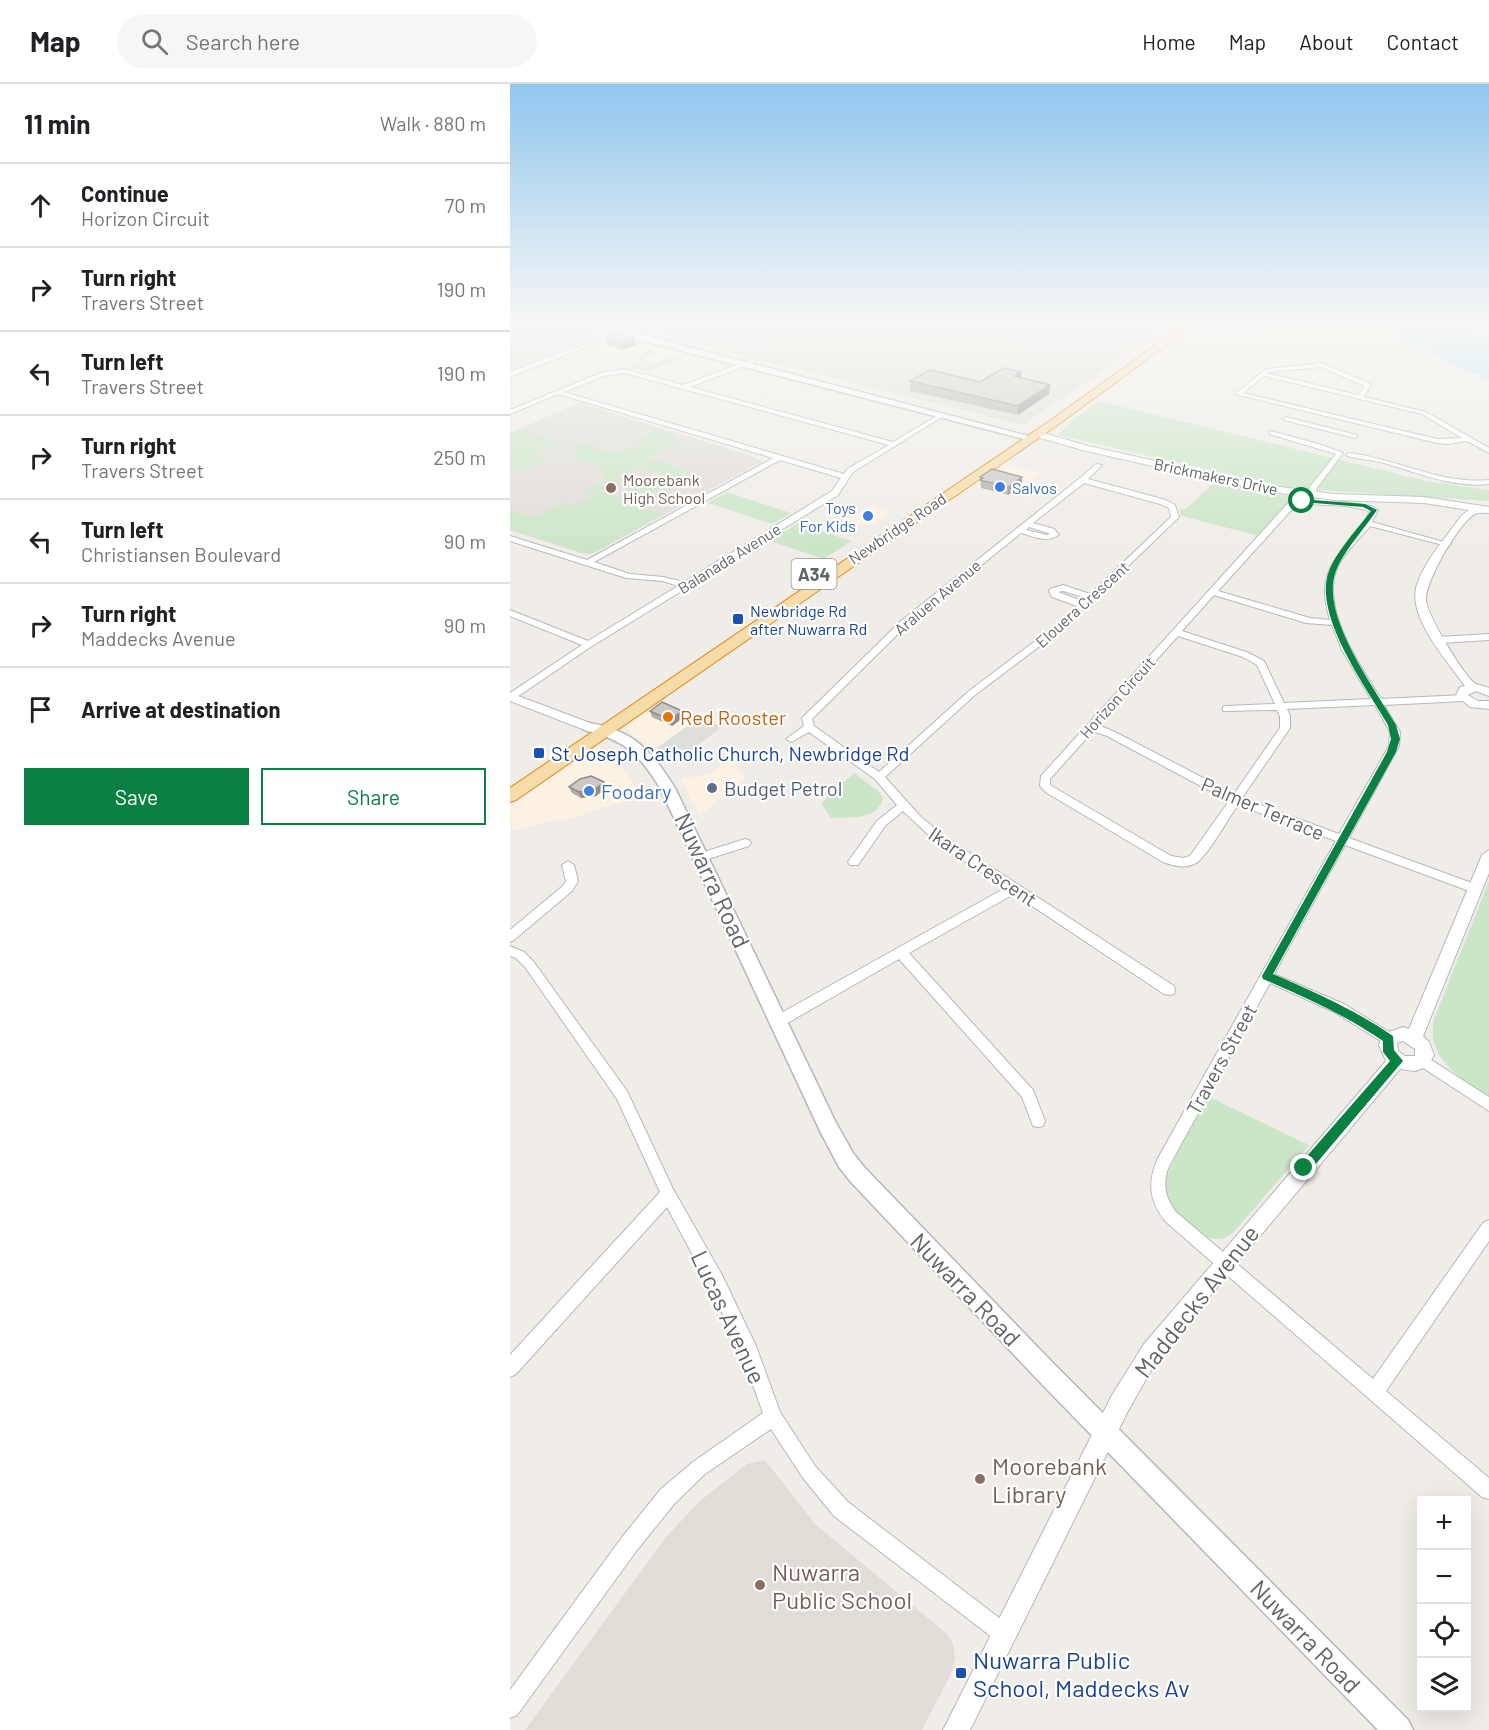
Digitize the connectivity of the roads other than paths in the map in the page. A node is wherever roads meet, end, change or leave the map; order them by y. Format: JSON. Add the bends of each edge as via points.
{"nodes":[{"id":1,"x":543,"y":398,"type":"edge"},
{"id":2,"x":576,"y":398,"type":"edge"},
{"id":3,"x":728,"y":398,"type":"edge"},
{"id":4,"x":878,"y":398,"type":"edge"},
{"id":5,"x":885,"y":398,"type":"edge"},
{"id":6,"x":1078,"y":398,"type":"edge"},
{"id":7,"x":1089,"y":398,"type":"edge"},
{"id":8,"x":1254,"y":398,"type":"edge"},
{"id":9,"x":1363,"y":398,"type":"edge"},
{"id":10,"x":1297,"y":408,"type":"junction"},
{"id":11,"x":510,"y":412,"type":"edge"},
{"id":12,"x":942,"y":415,"type":"junction"},
{"id":13,"x":1286,"y":419,"type":"junction"},
{"id":14,"x":1055,"y":422,"type":"junction"},
{"id":15,"x":1366,"y":424,"type":"junction"},
{"id":16,"x":1028,"y":434,"type":"junction"},
{"id":17,"x":1468,"y":438,"type":"junction"},
{"id":18,"x":1058,"y":440,"type":"junction"},
{"id":19,"x":894,"y":444,"type":"junction"},
{"id":20,"x":1086,"y":448,"type":"junction"},
{"id":21,"x":1489,"y":451,"type":"edge"},
{"id":22,"x":1345,"y":454,"type":"junction"},
{"id":23,"x":778,"y":458,"type":"junction"},
{"id":24,"x":1098,"y":465,"type":"dead end"},
{"id":25,"x":845,"y":477,"type":"junction"},
{"id":26,"x":1083,"y":480,"type":"junction"},
{"id":27,"x":1489,"y":482,"type":"edge"},
{"id":28,"x":1312,"y":494,"type":"junction"},
{"id":29,"x":1447,"y":503,"type":"junction"},
{"id":30,"x":1489,"y":510,"type":"edge"},
{"id":31,"x":1464,"y":518,"type":"junction"},
{"id":32,"x":1366,"y":523,"type":"junction"},
{"id":33,"x":1027,"y":524,"type":"junction"},
{"id":34,"x":1019,"y":530,"type":"junction"},
{"id":35,"x":510,"y":538,"type":"edge"},
{"id":36,"x":1447,"y":544,"type":"junction"},
{"id":37,"x":589,"y":562,"type":"junction"},
{"id":38,"x":686,"y":585,"type":"junction"},
{"id":39,"x":1212,"y":592,"type":"junction"},
{"id":40,"x":1092,"y":597,"type":"junction"},
{"id":41,"x":1084,"y":604,"type":"junction"},
{"id":42,"x":510,"y":613,"type":"edge"},
{"id":43,"x":1334,"y":623,"type":"junction"},
{"id":44,"x":1176,"y":632,"type":"junction"},
{"id":45,"x":1489,"y":638,"type":"edge"},
{"id":46,"x":1439,"y":640,"type":"junction"},
{"id":47,"x":589,"y":644,"type":"junction"},
{"id":48,"x":1472,"y":687,"type":"junction"},
{"id":49,"x":1489,"y":692,"type":"edge"},
{"id":50,"x":510,"y":697,"type":"edge"},
{"id":51,"x":1464,"y":698,"type":"junction"},
{"id":52,"x":1378,"y":701,"type":"junction"},
{"id":53,"x":1282,"y":706,"type":"junction"},
{"id":54,"x":1488,"y":708,"type":"edge"},
{"id":55,"x":1226,"y":709,"type":"dead end"},
{"id":56,"x":1090,"y":726,"type":"junction"},
{"id":57,"x":809,"y":727,"type":"junction"},
{"id":58,"x":598,"y":730,"type":"junction"},
{"id":59,"x":791,"y":739,"type":"dead end"},
{"id":60,"x":879,"y":777,"type":"junction"},
{"id":61,"x":510,"y":781,"type":"edge"},
{"id":62,"x":510,"y":796,"type":"edge"},
{"id":63,"x":1236,"y":800,"type":"junction"},
{"id":64,"x":904,"y":805,"type":"junction"},
{"id":65,"x":1342,"y":841,"type":"junction"},
{"id":66,"x":745,"y":843,"type":"dead end"},
{"id":67,"x":1489,"y":855,"type":"edge"},
{"id":68,"x":702,"y":857,"type":"junction"},
{"id":69,"x":854,"y":862,"type":"dead end"},
{"id":70,"x":568,"y":865,"type":"dead end"},
{"id":71,"x":1014,"y":888,"type":"junction"},
{"id":72,"x":1476,"y":889,"type":"junction"},
{"id":73,"x":510,"y":937,"type":"edge"},
{"id":74,"x":510,"y":951,"type":"edge"},
{"id":75,"x":901,"y":953,"type":"junction"},
{"id":76,"x":1267,"y":976,"type":"junction"},
{"id":77,"x":1169,"y":990,"type":"dead end"},
{"id":78,"x":779,"y":1021,"type":"junction"},
{"id":79,"x":1414,"y":1038,"type":"junction"},
{"id":80,"x":1389,"y":1039,"type":"junction"},
{"id":81,"x":1422,"y":1060,"type":"junction"},
{"id":82,"x":1397,"y":1061,"type":"junction"},
{"id":83,"x":1489,"y":1105,"type":"edge"},
{"id":84,"x":1038,"y":1121,"type":"dead end"},
{"id":85,"x":669,"y":1194,"type":"junction"},
{"id":86,"x":1489,"y":1228,"type":"edge"},
{"id":87,"x":1225,"y":1263,"type":"junction"},
{"id":88,"x":510,"y":1368,"type":"edge"},
{"id":89,"x":1375,"y":1392,"type":"junction"},
{"id":90,"x":773,"y":1417,"type":"junction"},
{"id":91,"x":1106,"y":1431,"type":"junction"},
{"id":92,"x":1489,"y":1490,"type":"edge"},
{"id":93,"x":1004,"y":1634,"type":"junction"},
{"id":94,"x":510,"y":1708,"type":"edge"},
{"id":95,"x":956,"y":1730,"type":"edge"},
{"id":96,"x":1398,"y":1730,"type":"edge"}],
"edges":[{"from":1,"to":11,"type":"street"},
{"from":2,"to":23,"type":"street"},
{"from":3,"to":19,"type":"street"},
{"from":4,"to":12,"type":"main road"},
{"from":5,"to":16,"type":"main road"},
{"from":6,"to":16,"type":"highway","name":"Newbridge Road","number":"A34"},
{"from":7,"to":14,"type":"highway","name":"Newbridge Road","number":"A34"},
{"from":8,"to":10,"type":"street"},
{"from":9,"to":17,"type":"street","via":[[1424,413]]},
{"from":10,"to":13,"type":"street"},
{"from":10,"to":15,"type":"street"},
{"from":12,"to":16,"type":"main road"},
{"from":12,"to":19,"type":"street","name":"Balanada Avenue"},
{"from":13,"to":15,"type":"street","via":[[1354,437]]},
{"from":13,"to":22,"type":"street","via":[[1271,433]]},
{"from":14,"to":16,"type":"highway","name":"Newbridge Road","number":"A34"},
{"from":14,"to":18,"type":"highway","via":[[1052,434]]},
{"from":15,"to":17,"type":"street","via":[[1437,441]]},
{"from":16,"to":18,"type":"street","name":"Brickmakers Drive"},
{"from":16,"to":20,"type":"street","name":"Brickmakers Drive"},
{"from":16,"to":58,"type":"highway","name":"Newbridge Road","number":"A34"},
{"from":17,"to":21,"type":"street"},
{"from":18,"to":20,"type":"street","name":"Brickmakers Drive"},
{"from":19,"to":25,"type":"street","name":"Balanada Avenue"},
{"from":20,"to":28,"type":"street","name":"Brickmakers Drive","via":[[1256,486]]},
{"from":22,"to":27,"type":"street","via":[[1453,479]]},
{"from":22,"to":28,"type":"street","via":[[1318,481]]},
{"from":23,"to":25,"type":"street"},
{"from":23,"to":37,"type":"street"},
{"from":24,"to":26,"type":"street","name":"Araluen Avenue"},
{"from":25,"to":38,"type":"street","name":"Balanada Avenue","via":[[835,493]]},
{"from":26,"to":33,"type":"street","name":"Araluen Avenue"},
{"from":26,"to":40,"type":"street","name":"Elouera Crescent","via":[[1156,500],[1176,513]]},
{"from":28,"to":29,"type":"street","name":"Brickmakers Drive"},
{"from":29,"to":30,"type":"street","name":"Brickmakers Drive"},
{"from":29,"to":31,"type":"street","via":[[1462,509]]},
{"from":30,"to":31,"type":"street","via":[[1473,511]]},
{"from":31,"to":36,"type":"street"},
{"from":32,"to":36,"type":"street"},
{"from":32,"to":39,"type":"street","name":"Horizon Circuit","via":[[1374,512],[1368,506],[1296,501]]},
{"from":32,"to":43,"type":"street","name":"Travers Street","via":[[1330,576],[1328,601]]},
{"from":33,"to":34,"type":"street","name":"Araluen Avenue"},
{"from":33,"to":34,"type":"street","via":[[1054,535],[1044,537]]},
{"from":34,"to":57,"type":"street","name":"Araluen Avenue","via":[[881,644],[809,716]]},
{"from":35,"to":37,"type":"street"},
{"from":36,"to":46,"type":"street","via":[[1424,580],[1420,597],[1424,616]]},
{"from":37,"to":38,"type":"street","via":[[629,576]]},
{"from":38,"to":47,"type":"street","name":"Balanada Avenue"},
{"from":39,"to":43,"type":"street","via":[[1309,621]]},
{"from":39,"to":44,"type":"street","name":"Horizon Circuit"},
{"from":40,"to":41,"type":"street","name":"Elouera Crescent"},
{"from":40,"to":41,"type":"street","via":[[1063,588],[1053,591]]},
{"from":41,"to":60,"type":"street","name":"Elouera Crescent","via":[[1049,636],[972,693]]},
{"from":42,"to":47,"type":"street"},
{"from":43,"to":52,"type":"street","name":"Travers Street"},
{"from":44,"to":53,"type":"street","via":[[1256,660]]},
{"from":44,"to":56,"type":"street","name":"Horizon Circuit"},
{"from":45,"to":46,"type":"street"},
{"from":46,"to":48,"type":"street"},
{"from":47,"to":50,"type":"street","name":"Balanada Avenue"},
{"from":48,"to":49,"type":"street"},
{"from":48,"to":51,"type":"street","via":[[1462,692]]},
{"from":50,"to":58,"type":"street","name":"Nuwarra Road"},
{"from":51,"to":52,"type":"street"},
{"from":51,"to":54,"type":"street"},
{"from":52,"to":53,"type":"street"},
{"from":52,"to":65,"type":"street","name":"Travers Street","via":[[1395,732],[1394,746]]},
{"from":53,"to":55,"type":"street"},
{"from":53,"to":63,"type":"street","via":[[1284,728]]},
{"from":56,"to":63,"type":"street","name":"Palmer Terrace"},
{"from":56,"to":63,"type":"street","name":"Horizon Circuit","via":[[1047,775],[1045,786],[1167,859],[1183,863],[1194,859]]},
{"from":57,"to":59,"type":"street","name":"Araluen Avenue"},
{"from":57,"to":60,"type":"street","name":"Ikara Crescent"},
{"from":58,"to":61,"type":"highway","name":"Newbridge Road","number":"A34"},
{"from":58,"to":62,"type":"highway","name":"Newbridge Road","number":"A34"},
{"from":58,"to":68,"type":"main road","name":"Nuwarra Road","via":[[643,752],[661,776]]},
{"from":60,"to":64,"type":"street","name":"Ikara Crescent"},
{"from":63,"to":65,"type":"street","name":"Palmer Terrace"},
{"from":64,"to":69,"type":"street","via":[[884,818]]},
{"from":64,"to":71,"type":"street","name":"Ikara Crescent","via":[[929,830]]},
{"from":65,"to":72,"type":"street","name":"Palmer Terrace"},
{"from":65,"to":76,"type":"street","name":"Travers Street"},
{"from":66,"to":68,"type":"street"},
{"from":67,"to":72,"type":"street"},
{"from":68,"to":78,"type":"main road","name":"Nuwarra Road"},
{"from":70,"to":73,"type":"street","via":[[572,881],[568,888]]},
{"from":71,"to":75,"type":"street"},
{"from":71,"to":77,"type":"street","name":"Ikara Crescent"},
{"from":72,"to":79,"type":"street"},
{"from":74,"to":85,"type":"street","name":"Lucas Avenue","via":[[529,964],[622,1095]]},
{"from":75,"to":78,"type":"street"},
{"from":75,"to":84,"type":"street","via":[[1028,1094]]},
{"from":76,"to":80,"type":"street","via":[[1340,1008]]},
{"from":76,"to":87,"type":"street","name":"Travers Street","via":[[1158,1175],[1158,1198],[1163,1208]]},
{"from":78,"to":91,"type":"main road","name":"Nuwarra Road","via":[[828,1127],[857,1174]]},
{"from":79,"to":80,"type":"street","via":[[1398,1035]]},
{"from":79,"to":81,"type":"street","via":[[1424,1051]]},
{"from":80,"to":82,"type":"street","via":[[1389,1052]]},
{"from":81,"to":82,"type":"street","via":[[1410,1065]]},
{"from":81,"to":83,"type":"street"},
{"from":82,"to":87,"type":"street","name":"Maddecks Avenue"},
{"from":85,"to":88,"type":"street"},
{"from":85,"to":90,"type":"street","name":"Lucas Avenue","via":[[750,1352]]},
{"from":86,"to":89,"type":"street"},
{"from":87,"to":89,"type":"street","name":"Travers Street"},
{"from":87,"to":91,"type":"street","name":"Maddecks Avenue","via":[[1151,1351]]},
{"from":89,"to":92,"type":"street","name":"Travers Street"},
{"from":90,"to":93,"type":"street","name":"Lucas Avenue","via":[[809,1472],[840,1509]]},
{"from":90,"to":94,"type":"street","via":[[699,1468],[668,1496]]},
{"from":91,"to":93,"type":"street","name":"Maddecks Avenue"},
{"from":91,"to":96,"type":"main road","name":"Nuwarra Road"},
{"from":93,"to":95,"type":"street","name":"Maddecks Avenue"}]}
